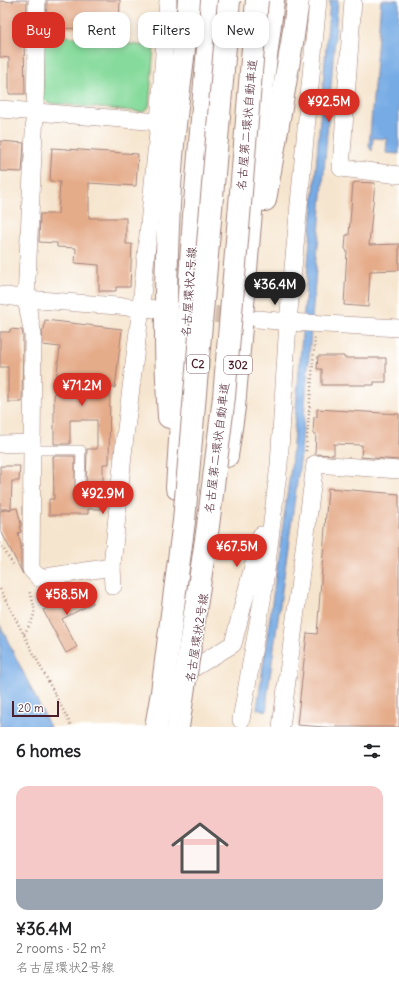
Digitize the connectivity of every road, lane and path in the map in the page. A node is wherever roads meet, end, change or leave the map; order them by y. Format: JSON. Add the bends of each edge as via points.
{"nodes":[{"id":1,"x":37,"y":0,"type":"edge"},
{"id":2,"x":168,"y":0,"type":"edge"},
{"id":3,"x":189,"y":0,"type":"edge"},
{"id":4,"x":212,"y":0,"type":"edge"},
{"id":5,"x":228,"y":0,"type":"edge"},
{"id":6,"x":257,"y":0,"type":"edge"},
{"id":7,"x":273,"y":0,"type":"edge"},
{"id":8,"x":298,"y":0,"type":"edge"},
{"id":9,"x":318,"y":0,"type":"edge"},
{"id":10,"x":353,"y":0,"type":"edge"},
{"id":11,"x":0,"y":109,"type":"edge"},
{"id":12,"x":35,"y":112,"type":"junction"},
{"id":13,"x":158,"y":122,"type":"junction"},
{"id":14,"x":399,"y":175,"type":"edge"},
{"id":15,"x":0,"y":295,"type":"edge"},
{"id":16,"x":26,"y":298,"type":"junction"},
{"id":17,"x":148,"y":308,"type":"junction"},
{"id":18,"x":258,"y":319,"type":"tunnel mouth"},
{"id":19,"x":304,"y":323,"type":"junction"},
{"id":20,"x":399,"y":328,"type":"edge"},
{"id":21,"x":240,"y":344,"type":"junction"},
{"id":22,"x":0,"y":444,"type":"edge"},
{"id":23,"x":32,"y":447,"type":"junction"},
{"id":24,"x":315,"y":464,"type":"junction"},
{"id":25,"x":279,"y":465,"type":"junction"},
{"id":26,"x":399,"y":470,"type":"edge"},
{"id":27,"x":80,"y":486,"type":"dead end"},
{"id":28,"x":176,"y":504,"type":"junction"},
{"id":29,"x":0,"y":543,"type":"edge"},
{"id":30,"x":112,"y":567,"type":"junction"},
{"id":31,"x":15,"y":568,"type":"dead end"},
{"id":32,"x":112,"y":586,"type":"dead end"},
{"id":33,"x":27,"y":587,"type":"dead end"},
{"id":34,"x":0,"y":589,"type":"edge"},
{"id":35,"x":24,"y":634,"type":"junction"},
{"id":36,"x":192,"y":669,"type":"junction"},
{"id":37,"x":241,"y":720,"type":"dead end"},
{"id":38,"x":72,"y":727,"type":"edge"},
{"id":39,"x":145,"y":727,"type":"edge"},
{"id":40,"x":156,"y":727,"type":"edge"},
{"id":41,"x":178,"y":727,"type":"edge"},
{"id":42,"x":184,"y":727,"type":"edge"},
{"id":43,"x":281,"y":727,"type":"edge"}],
"edges":[{"from":1,"to":12,"type":"street"},
{"from":2,"to":13,"type":"street"},
{"from":3,"to":28,"type":"highway","via":[[172,155],[166,249],[168,393]]},
{"from":4,"to":28,"type":"highway","name":"名古屋環状2号線","via":[[194,215]]},
{"from":5,"to":40,"type":"highway","name":"名古屋第二環状自動車道","number":"C2","bridge":true,"via":[[184,521]]},
{"from":6,"to":41,"type":"highway","name":"名古屋第二環状自動車道","number":"C2","bridge":true,"via":[[224,397]]},
{"from":7,"to":21,"type":"highway","name":"名古屋環状2号線","number":"302","via":[[261,98]]},
{"from":8,"to":21,"type":"highway"},
{"from":9,"to":19,"type":"street"},
{"from":10,"to":14,"type":"street","via":[[341,168]]},
{"from":11,"to":12,"type":"street"},
{"from":12,"to":13,"type":"street"},
{"from":12,"to":16,"type":"street"},
{"from":13,"to":17,"type":"street"},
{"from":15,"to":16,"type":"street"},
{"from":16,"to":17,"type":"street"},
{"from":16,"to":23,"type":"street","via":[[32,335]]},
{"from":17,"to":30,"type":"street","via":[[124,444]]},
{"from":18,"to":19,"type":"street"},
{"from":19,"to":20,"type":"street"},
{"from":19,"to":24,"type":"path","via":[[306,462]]},
{"from":19,"to":25,"type":"street"},
{"from":21,"to":36,"type":"highway","name":"名古屋環状2号線","number":"302","via":[[234,407]]},
{"from":22,"to":23,"type":"street"},
{"from":23,"to":27,"type":"lane","via":[[81,450]]},
{"from":23,"to":30,"type":"street","via":[[31,568],[39,578]]},
{"from":24,"to":26,"type":"street"},
{"from":24,"to":43,"type":"street"},
{"from":25,"to":36,"type":"street","via":[[233,644]]},
{"from":25,"to":37,"type":"street","via":[[263,595]]},
{"from":28,"to":39,"type":"highway","name":"名古屋環状2号線","via":[[173,562]]},
{"from":29,"to":31,"type":"path"},
{"from":30,"to":32,"type":"street"},
{"from":33,"to":35,"type":"path","via":[[35,606],[33,618]]},
{"from":34,"to":35,"type":"path"},
{"from":35,"to":38,"type":"path"},
{"from":36,"to":42,"type":"highway","name":"名古屋環状2号線","number":"302"}]}
